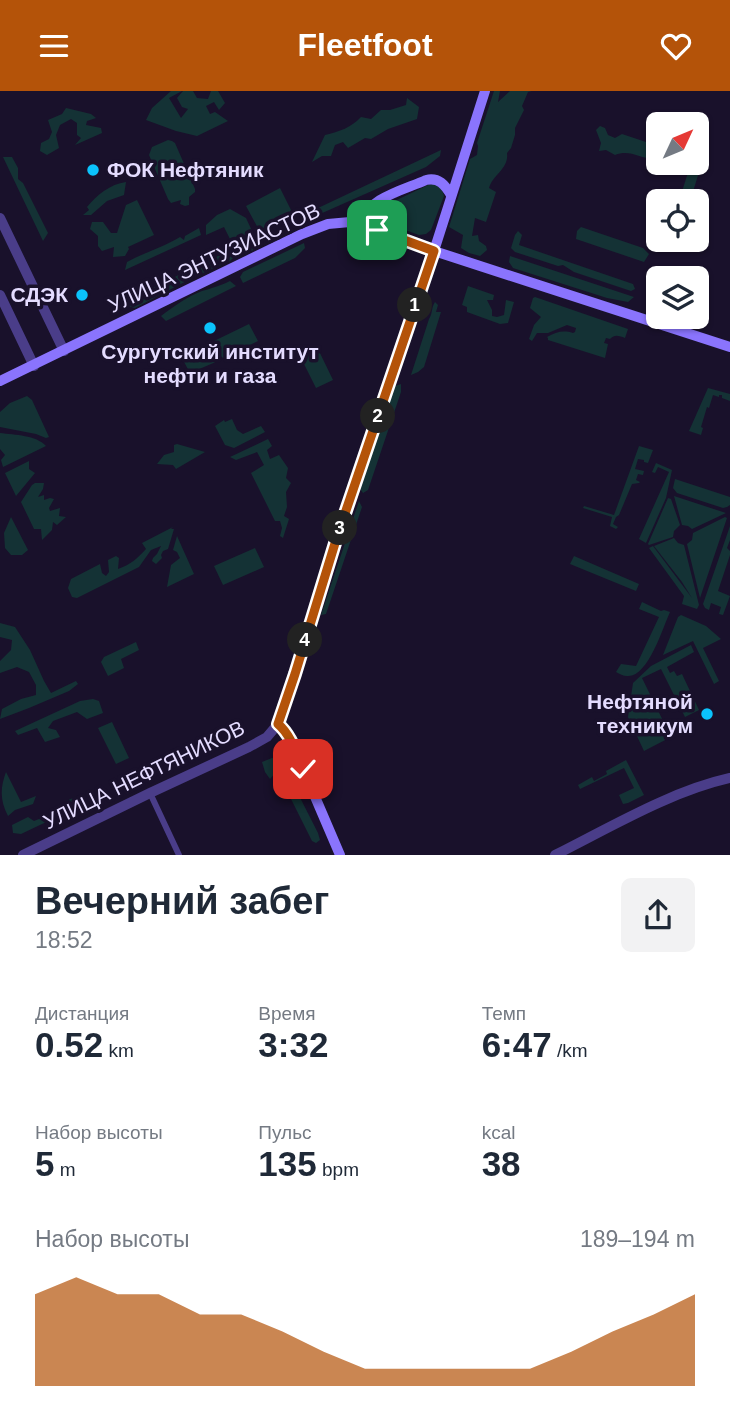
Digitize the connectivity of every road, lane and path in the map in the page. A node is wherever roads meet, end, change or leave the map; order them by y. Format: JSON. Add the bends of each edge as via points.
{"nodes":[{"id":1,"x":485,"y":91,"type":"edge"},
{"id":2,"x":451,"y":195,"type":"junction"},
{"id":3,"x":0,"y":218,"type":"edge"},
{"id":4,"x":360,"y":224,"type":"junction"},
{"id":5,"x":434,"y":251,"type":"junction"},
{"id":6,"x":0,"y":295,"type":"edge"},
{"id":7,"x":730,"y":347,"type":"edge"},
{"id":8,"x":64,"y":351,"type":"junction"},
{"id":9,"x":34,"y":366,"type":"junction"},
{"id":10,"x":0,"y":381,"type":"edge"},
{"id":11,"x":278,"y":724,"type":"junction"},
{"id":12,"x":730,"y":778,"type":"edge"},
{"id":13,"x":150,"y":793,"type":"junction"},
{"id":14,"x":23,"y":855,"type":"edge"},
{"id":15,"x":179,"y":855,"type":"edge"},
{"id":16,"x":340,"y":855,"type":"edge"},
{"id":17,"x":555,"y":855,"type":"edge"}],
"edges":[{"from":1,"to":2,"type":"main road"},
{"from":2,"to":4,"type":"main road","via":[[441,182],[426,180],[375,202]]},
{"from":2,"to":5,"type":"main road"},
{"from":3,"to":8,"type":"street"},
{"from":4,"to":5,"type":"main road","name":"УЛИЦА ЭНТУЗИАСТОВ"},
{"from":4,"to":8,"type":"main road","name":"УЛИЦА ЭНТУЗИАСТОВ","via":[[328,223],[302,234]]},
{"from":5,"to":7,"type":"main road","name":"УЛИЦА ЭНТУЗИАСТОВ"},
{"from":5,"to":11,"type":"main road"},
{"from":6,"to":9,"type":"street"},
{"from":8,"to":9,"type":"main road","name":"УЛИЦА ЭНТУЗИАСТОВ"},
{"from":9,"to":10,"type":"main road","name":"УЛИЦА ЭНТУЗИАСТОВ"},
{"from":11,"to":13,"type":"street","name":"УЛИЦА НЕФТЯНИКОВ","via":[[249,747]]},
{"from":11,"to":16,"type":"main road","via":[[289,736]]},
{"from":12,"to":17,"type":"street","via":[[656,804]]},
{"from":13,"to":14,"type":"street","name":"УЛИЦА НЕФТЯНИКОВ"},
{"from":13,"to":15,"type":"street"}]}
